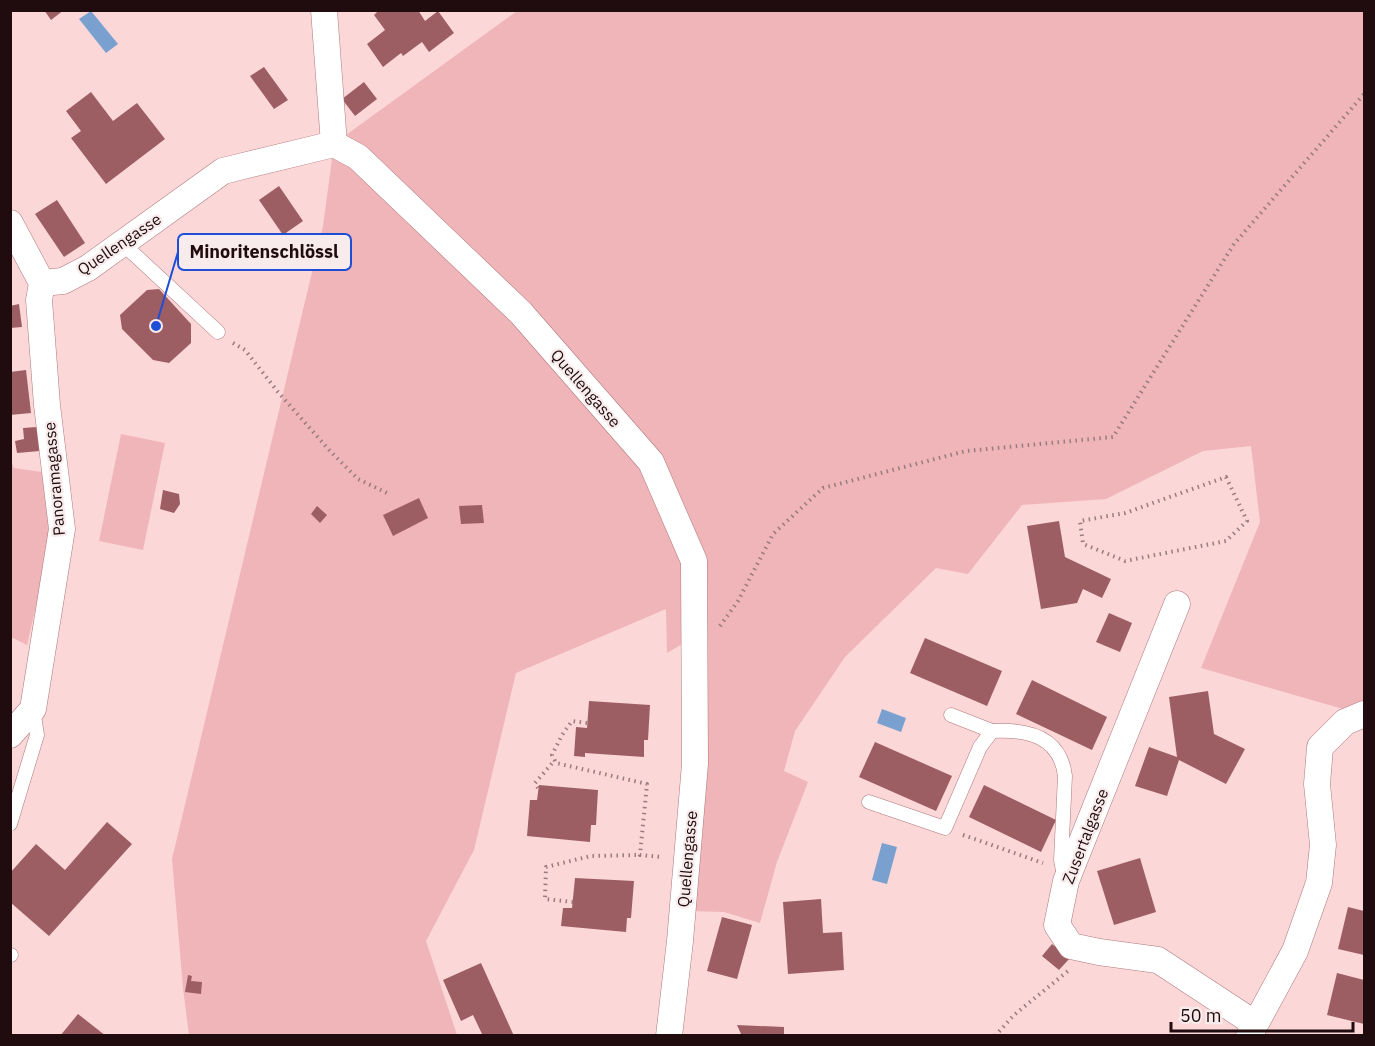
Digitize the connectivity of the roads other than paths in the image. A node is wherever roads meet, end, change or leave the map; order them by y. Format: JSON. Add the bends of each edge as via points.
{"nodes":[{"id":1,"x":324,"y":10,"type":"edge"},
{"id":2,"x":334,"y":144,"type":"junction"},
{"id":3,"x":10,"y":223,"type":"edge"},
{"id":4,"x":122,"y":243,"type":"junction"},
{"id":5,"x":42,"y":283,"type":"junction"},
{"id":6,"x":218,"y":332,"type":"road end"},
{"id":7,"x":1177,"y":604,"type":"dead end"},
{"id":8,"x":33,"y":709,"type":"junction"},
{"id":9,"x":1365,"y":714,"type":"edge"},
{"id":10,"x":951,"y":715,"type":"dead end"},
{"id":11,"x":992,"y":731,"type":"junction"},
{"id":12,"x":10,"y":735,"type":"edge"},
{"id":13,"x":869,"y":802,"type":"dead end"},
{"id":14,"x":10,"y":824,"type":"edge"},
{"id":15,"x":1064,"y":875,"type":"junction"},
{"id":16,"x":1251,"y":1029,"type":"edge"},
{"id":17,"x":669,"y":1035,"type":"edge"}],
"edges":[{"from":1,"to":2,"type":"street"},
{"from":2,"to":4,"type":"street","name":"Quellengasse","via":[[223,171]]},
{"from":2,"to":17,"type":"street","name":"Quellengasse","via":[[358,157],[521,313],[651,462],[694,561],[695,764]]},
{"from":3,"to":5,"type":"street"},
{"from":4,"to":5,"type":"street","name":"Quellengasse","via":[[63,281]]},
{"from":4,"to":6,"type":"lane"},
{"from":5,"to":8,"type":"street","name":"Panoramagasse","via":[[39,300],[62,529]]},
{"from":7,"to":15,"type":"street","name":"Zusertalgasse"},
{"from":8,"to":12,"type":"street"},
{"from":8,"to":14,"type":"lane","via":[[37,735]]},
{"from":9,"to":16,"type":"street","name":"Zusertalgasse","via":[[1345,722],[1320,747],[1317,784],[1323,845],[1319,883],[1295,951]]},
{"from":10,"to":11,"type":"lane"},
{"from":11,"to":13,"type":"lane","via":[[980,747],[945,828]]},
{"from":11,"to":15,"type":"lane","via":[[1027,732],[1047,742],[1064,765]]},
{"from":15,"to":16,"type":"street","name":"Zusertalgasse","via":[[1057,925],[1071,946],[1158,960]]}]}
